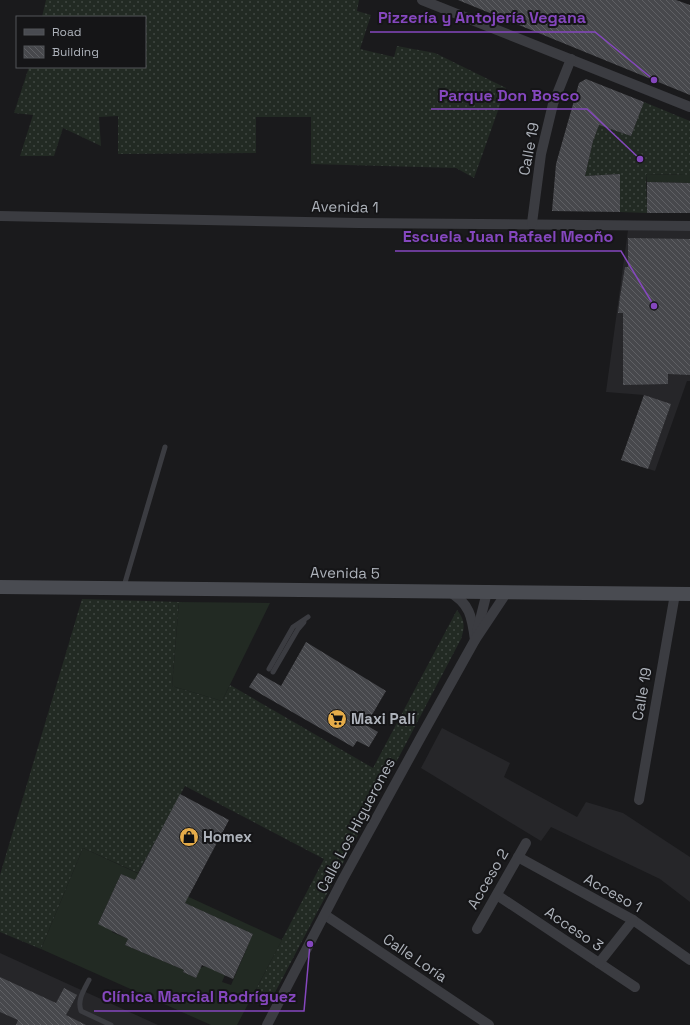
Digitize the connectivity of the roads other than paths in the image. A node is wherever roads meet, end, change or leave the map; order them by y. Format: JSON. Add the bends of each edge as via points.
{"nodes":[{"id":1,"x":422,"y":0,"type":"edge"},
{"id":2,"x":571,"y":59,"type":"junction"},
{"id":3,"x":690,"y":107,"type":"edge"},
{"id":4,"x":0,"y":216,"type":"edge"},
{"id":5,"x":532,"y":223,"type":"junction"},
{"id":6,"x":690,"y":226,"type":"edge"},
{"id":7,"x":165,"y":447,"type":"dead end"},
{"id":8,"x":0,"y":587,"type":"edge"},
{"id":9,"x":124,"y":588,"type":"junction"},
{"id":10,"x":448,"y":592,"type":"junction"},
{"id":11,"x":487,"y":592,"type":"junction"},
{"id":12,"x":507,"y":592,"type":"junction"},
{"id":13,"x":675,"y":594,"type":"junction"},
{"id":14,"x":690,"y":594,"type":"edge"},
{"id":15,"x":475,"y":640,"type":"junction"},
{"id":16,"x":271,"y":671,"type":"joint"},
{"id":17,"x":639,"y":800,"type":"dead end"},
{"id":18,"x":526,"y":843,"type":"dead end"},
{"id":19,"x":518,"y":857,"type":"junction"},
{"id":20,"x":497,"y":895,"type":"junction"},
{"id":21,"x":325,"y":915,"type":"junction"},
{"id":22,"x":633,"y":920,"type":"junction"},
{"id":23,"x":477,"y":929,"type":"dead end"},
{"id":24,"x":690,"y":960,"type":"edge"},
{"id":25,"x":599,"y":963,"type":"junction"},
{"id":26,"x":89,"y":980,"type":"dead end"},
{"id":27,"x":635,"y":987,"type":"dead end"},
{"id":28,"x":476,"y":1022,"type":"edge"},
{"id":29,"x":111,"y":1025,"type":"edge"},
{"id":30,"x":266,"y":1025,"type":"edge"},
{"id":31,"x":489,"y":1025,"type":"edge"}],
"edges":[{"from":1,"to":2,"type":"street"},
{"from":2,"to":3,"type":"street"},
{"from":2,"to":5,"type":"street","name":"Calle 19","via":[[553,104],[541,154]]},
{"from":4,"to":5,"type":"street","name":"Avenida 1","via":[[358,223]]},
{"from":5,"to":6,"type":"street","name":"Avenida 1"},
{"from":7,"to":9,"type":"lane"},
{"from":8,"to":9,"type":"street","name":"Avenida 5"},
{"from":9,"to":10,"type":"street","name":"Avenida 5"},
{"from":10,"to":11,"type":"street","name":"Avenida 5"},
{"from":10,"to":15,"type":"street","via":[[459,598],[468,608]]},
{"from":11,"to":12,"type":"street","name":"Avenida 5"},
{"from":11,"to":15,"type":"street","name":"Calle Los Higuerones"},
{"from":12,"to":13,"type":"street","name":"Avenida 5"},
{"from":12,"to":15,"type":"street","name":"Calle Los Higuerones"},
{"from":13,"to":14,"type":"street","name":"Avenida 5"},
{"from":13,"to":17,"type":"street","name":"Calle 19"},
{"from":15,"to":21,"type":"street","name":"Calle Los Higuerones"},
{"from":16,"to":16,"type":"lane","via":[[293,627],[308,617],[298,629]]},
{"from":18,"to":19,"type":"street","name":"Acceso 2"},
{"from":19,"to":20,"type":"street","name":"Acceso 2"},
{"from":19,"to":22,"type":"street","name":"Acceso 1"},
{"from":20,"to":23,"type":"street","name":"Acceso 2"},
{"from":20,"to":25,"type":"street","name":"Acceso 3"},
{"from":21,"to":28,"type":"street","name":"Calle Loría"},
{"from":21,"to":30,"type":"street","name":"Calle Los Higuerones"},
{"from":22,"to":24,"type":"street","name":"Acceso 1"},
{"from":22,"to":25,"type":"street"},
{"from":25,"to":27,"type":"street","name":"Acceso 3"},
{"from":26,"to":29,"type":"lane","via":[[80,1000],[81,1011]]},
{"from":28,"to":31,"type":"street","name":"Calle Loría"}]}
